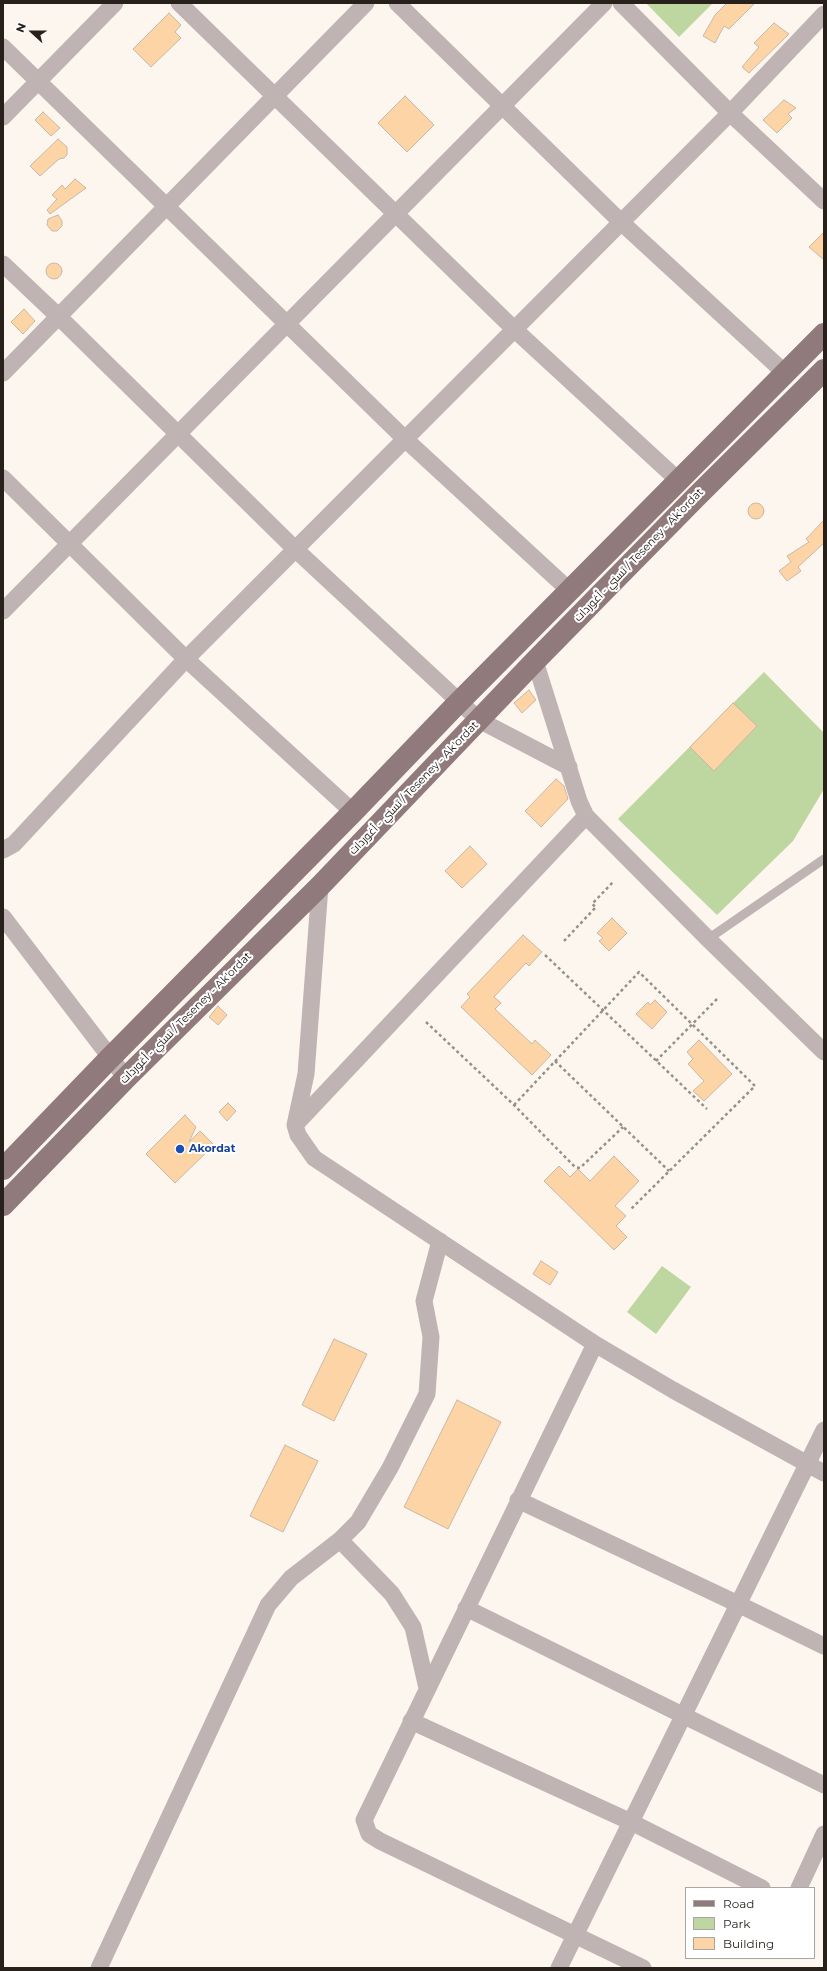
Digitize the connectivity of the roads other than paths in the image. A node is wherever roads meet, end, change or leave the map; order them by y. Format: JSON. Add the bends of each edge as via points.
{"nodes":[{"id":1,"x":115,"y":3,"type":"edge"},
{"id":2,"x":179,"y":3,"type":"edge"},
{"id":3,"x":366,"y":3,"type":"edge"},
{"id":4,"x":397,"y":3,"type":"edge"},
{"id":5,"x":604,"y":3,"type":"edge"},
{"id":6,"x":621,"y":3,"type":"edge"},
{"id":7,"x":824,"y":14,"type":"edge"},
{"id":8,"x":3,"y":47,"type":"edge"},
{"id":9,"x":38,"y":82,"type":"junction"},
{"id":10,"x":274,"y":96,"type":"junction"},
{"id":11,"x":502,"y":106,"type":"junction"},
{"id":12,"x":730,"y":113,"type":"junction"},
{"id":13,"x":3,"y":117,"type":"edge"},
{"id":14,"x":824,"y":201,"type":"edge"},
{"id":15,"x":166,"y":207,"type":"junction"},
{"id":16,"x":395,"y":214,"type":"junction"},
{"id":17,"x":621,"y":222,"type":"junction"},
{"id":18,"x":3,"y":264,"type":"edge"},
{"id":19,"x":58,"y":316,"type":"junction"},
{"id":20,"x":286,"y":324,"type":"junction"},
{"id":21,"x":514,"y":330,"type":"junction"},
{"id":22,"x":824,"y":334,"type":"edge"},
{"id":23,"x":824,"y":370,"type":"edge"},
{"id":24,"x":3,"y":373,"type":"edge"},
{"id":25,"x":785,"y":373,"type":"junction"},
{"id":26,"x":177,"y":434,"type":"junction"},
{"id":27,"x":405,"y":439,"type":"junction"},
{"id":28,"x":3,"y":478,"type":"edge"},
{"id":29,"x":679,"y":481,"type":"junction"},
{"id":30,"x":69,"y":544,"type":"junction"},
{"id":31,"x":295,"y":549,"type":"junction"},
{"id":32,"x":570,"y":591,"type":"junction"},
{"id":33,"x":3,"y":611,"type":"edge"},
{"id":34,"x":186,"y":659,"type":"junction"},
{"id":35,"x":535,"y":661,"type":"junction"},
{"id":36,"x":459,"y":702,"type":"junction"},
{"id":37,"x":479,"y":720,"type":"junction"},
{"id":38,"x":569,"y":767,"type":"junction"},
{"id":39,"x":353,"y":812,"type":"junction"},
{"id":40,"x":586,"y":816,"type":"junction"},
{"id":41,"x":3,"y":850,"type":"edge"},
{"id":42,"x":824,"y":859,"type":"edge"},
{"id":43,"x":320,"y":886,"type":"junction"},
{"id":44,"x":3,"y":917,"type":"edge"},
{"id":45,"x":708,"y":939,"type":"junction"},
{"id":46,"x":824,"y":1051,"type":"edge"},
{"id":47,"x":110,"y":1058,"type":"junction"},
{"id":48,"x":126,"y":1078,"type":"junction"},
{"id":49,"x":295,"y":1125,"type":"junction"},
{"id":50,"x":3,"y":1169,"type":"edge"},
{"id":51,"x":3,"y":1205,"type":"edge"},
{"id":52,"x":440,"y":1241,"type":"junction"},
{"id":53,"x":595,"y":1344,"type":"junction"},
{"id":54,"x":824,"y":1430,"type":"edge"},
{"id":55,"x":807,"y":1464,"type":"junction"},
{"id":56,"x":824,"y":1473,"type":"edge"},
{"id":57,"x":518,"y":1500,"type":"junction"},
{"id":58,"x":340,"y":1540,"type":"junction"},
{"id":59,"x":738,"y":1604,"type":"junction"},
{"id":60,"x":466,"y":1608,"type":"junction"},
{"id":61,"x":824,"y":1646,"type":"edge"},
{"id":62,"x":427,"y":1688,"type":"junction"},
{"id":63,"x":683,"y":1716,"type":"junction"},
{"id":64,"x":410,"y":1721,"type":"junction"},
{"id":65,"x":824,"y":1785,"type":"edge"},
{"id":66,"x":631,"y":1822,"type":"junction"},
{"id":67,"x":824,"y":1834,"type":"edge"},
{"id":68,"x":760,"y":1887,"type":"edge"},
{"id":69,"x":798,"y":1887,"type":"edge"},
{"id":70,"x":576,"y":1934,"type":"junction"},
{"id":71,"x":99,"y":1968,"type":"edge"},
{"id":72,"x":559,"y":1968,"type":"edge"},
{"id":73,"x":643,"y":1968,"type":"edge"}],
"edges":[{"from":1,"to":9,"type":"street"},
{"from":2,"to":10,"type":"street"},
{"from":3,"to":10,"type":"street"},
{"from":4,"to":11,"type":"street"},
{"from":5,"to":11,"type":"street"},
{"from":6,"to":12,"type":"street"},
{"from":7,"to":12,"type":"street"},
{"from":8,"to":9,"type":"street"},
{"from":9,"to":13,"type":"street"},
{"from":9,"to":15,"type":"street"},
{"from":10,"to":15,"type":"street"},
{"from":10,"to":16,"type":"street"},
{"from":11,"to":16,"type":"street"},
{"from":11,"to":17,"type":"street"},
{"from":12,"to":14,"type":"street"},
{"from":12,"to":17,"type":"street"},
{"from":15,"to":19,"type":"street"},
{"from":15,"to":20,"type":"street"},
{"from":16,"to":20,"type":"street"},
{"from":16,"to":21,"type":"street"},
{"from":17,"to":21,"type":"street"},
{"from":17,"to":25,"type":"street"},
{"from":18,"to":19,"type":"street"},
{"from":19,"to":24,"type":"street"},
{"from":19,"to":26,"type":"street"},
{"from":20,"to":26,"type":"street"},
{"from":20,"to":27,"type":"street"},
{"from":21,"to":27,"type":"street"},
{"from":21,"to":29,"type":"street"},
{"from":22,"to":25,"type":"main road"},
{"from":23,"to":35,"type":"main road","name":"تسني - أغوردات / Teseney - Ak'ordat"},
{"from":25,"to":29,"type":"main road"},
{"from":26,"to":30,"type":"street"},
{"from":26,"to":31,"type":"street"},
{"from":27,"to":31,"type":"street"},
{"from":27,"to":32,"type":"street"},
{"from":28,"to":30,"type":"street"},
{"from":29,"to":32,"type":"main road"},
{"from":30,"to":33,"type":"street"},
{"from":30,"to":34,"type":"street"},
{"from":31,"to":34,"type":"street"},
{"from":31,"to":36,"type":"street"},
{"from":32,"to":36,"type":"main road"},
{"from":34,"to":39,"type":"street"},
{"from":34,"to":41,"type":"street","via":[[14,844]]},
{"from":35,"to":37,"type":"main road","name":"تسني - أغوردات / Teseney - Ak'ordat"},
{"from":35,"to":38,"type":"street"},
{"from":36,"to":37,"type":"street"},
{"from":36,"to":39,"type":"main road"},
{"from":37,"to":38,"type":"street"},
{"from":37,"to":43,"type":"main road","name":"تسني - أغوردات / Teseney - Ak'ordat"},
{"from":38,"to":40,"type":"street"},
{"from":39,"to":47,"type":"main road"},
{"from":40,"to":45,"type":"street"},
{"from":40,"to":49,"type":"street"},
{"from":42,"to":45,"type":"lane"},
{"from":43,"to":48,"type":"main road","name":"تسني - أغوردات / Teseney - Ak'ordat"},
{"from":43,"to":49,"type":"street","via":[[306,1074]]},
{"from":44,"to":47,"type":"street"},
{"from":45,"to":46,"type":"street"},
{"from":47,"to":48,"type":"street"},
{"from":47,"to":50,"type":"main road"},
{"from":48,"to":51,"type":"main road","name":"تسني - أغوردات / Teseney - Ak'ordat"},
{"from":49,"to":52,"type":"street","via":[[298,1136],[314,1158]]},
{"from":52,"to":53,"type":"street"},
{"from":52,"to":58,"type":"street","via":[[424,1300],[431,1337],[427,1394],[358,1522]]},
{"from":53,"to":55,"type":"street"},
{"from":53,"to":57,"type":"street"},
{"from":54,"to":55,"type":"street"},
{"from":55,"to":56,"type":"street"},
{"from":55,"to":59,"type":"street"},
{"from":57,"to":59,"type":"street"},
{"from":57,"to":60,"type":"street"},
{"from":58,"to":62,"type":"street","via":[[392,1594],[413,1627]]},
{"from":58,"to":71,"type":"street","via":[[291,1578],[268,1605]]},
{"from":59,"to":61,"type":"street"},
{"from":59,"to":63,"type":"street"},
{"from":60,"to":62,"type":"street"},
{"from":60,"to":63,"type":"street"},
{"from":62,"to":64,"type":"street"},
{"from":63,"to":65,"type":"street"},
{"from":63,"to":66,"type":"street"},
{"from":64,"to":66,"type":"street"},
{"from":64,"to":70,"type":"street","via":[[364,1820],[369,1834]]},
{"from":66,"to":68,"type":"street"},
{"from":66,"to":70,"type":"street"},
{"from":67,"to":69,"type":"street"},
{"from":70,"to":72,"type":"street"},
{"from":70,"to":73,"type":"street"}]}
